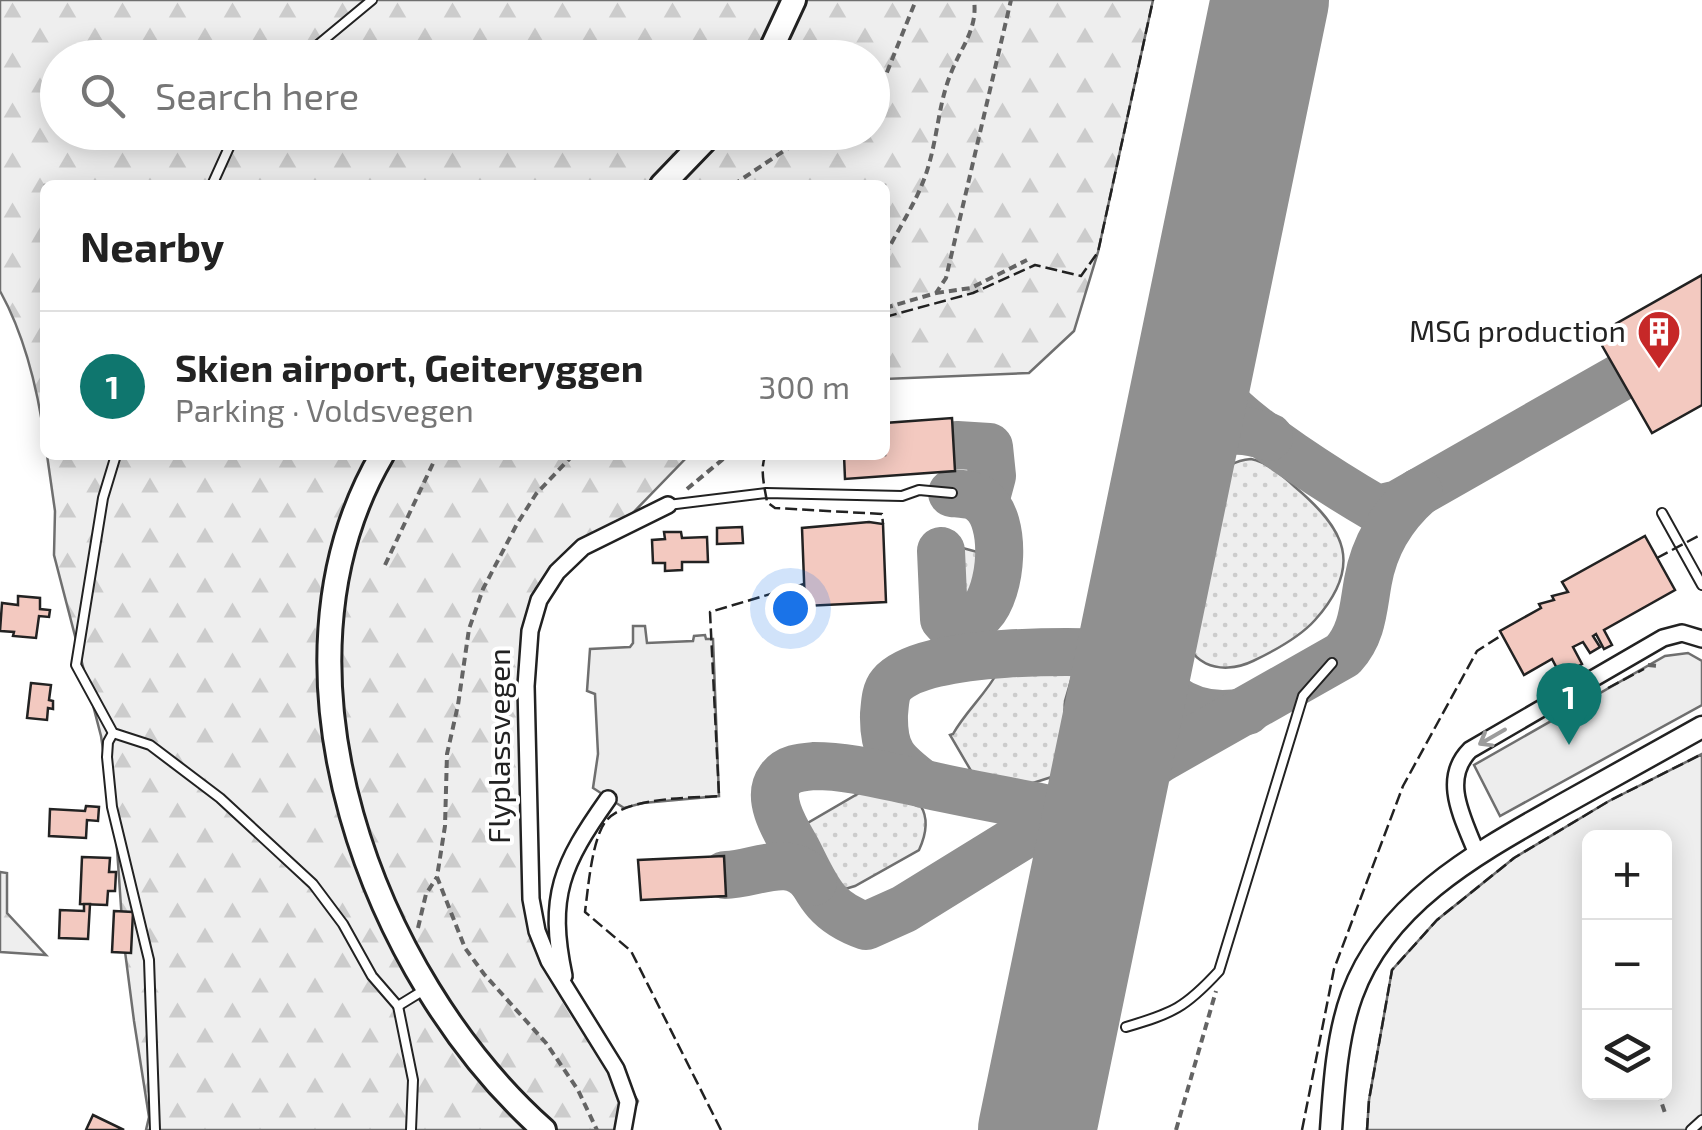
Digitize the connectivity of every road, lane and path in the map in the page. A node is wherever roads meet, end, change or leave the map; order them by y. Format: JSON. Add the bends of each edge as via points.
{"nodes":[{"id":1,"x":372,"y":0,"type":"edge"},
{"id":2,"x":794,"y":0,"type":"edge"},
{"id":3,"x":916,"y":0,"type":"edge"},
{"id":4,"x":974,"y":0,"type":"edge"},
{"id":5,"x":1010,"y":0,"type":"edge"},
{"id":6,"x":324,"y":40,"type":"edge"},
{"id":7,"x":775,"y":40,"type":"edge"},
{"id":8,"x":890,"y":65,"type":"edge"},
{"id":9,"x":228,"y":150,"type":"edge"},
{"id":10,"x":696,"y":150,"type":"edge"},
{"id":11,"x":786,"y":150,"type":"edge"},
{"id":12,"x":214,"y":180,"type":"edge"},
{"id":13,"x":667,"y":180,"type":"edge"},
{"id":14,"x":741,"y":180,"type":"edge"},
{"id":15,"x":890,"y":245,"type":"edge"},
{"id":16,"x":1027,"y":260,"type":"dead end"},
{"id":17,"x":936,"y":293,"type":"junction"},
{"id":18,"x":890,"y":307,"type":"edge"},
{"id":19,"x":114,"y":460,"type":"edge"},
{"id":20,"x":380,"y":460,"type":"edge"},
{"id":21,"x":435,"y":460,"type":"edge"},
{"id":22,"x":568,"y":460,"type":"edge"},
{"id":23,"x":722,"y":460,"type":"edge"},
{"id":24,"x":952,"y":493,"type":"dead end"},
{"id":25,"x":904,"y":495,"type":"junction"},
{"id":26,"x":898,"y":504,"type":"dead end"},
{"id":27,"x":668,"y":505,"type":"junction"},
{"id":28,"x":1662,"y":513,"type":"dead end"},
{"id":29,"x":385,"y":565,"type":"dead end"},
{"id":30,"x":1702,"y":586,"type":"edge"},
{"id":31,"x":1702,"y":639,"type":"edge"},
{"id":32,"x":1332,"y":663,"type":"dead end"},
{"id":33,"x":1702,"y":726,"type":"edge"},
{"id":34,"x":113,"y":734,"type":"junction"},
{"id":35,"x":608,"y":799,"type":"dead end"},
{"id":36,"x":1477,"y":854,"type":"junction"},
{"id":37,"x":437,"y":877,"type":"junction"},
{"id":38,"x":418,"y":928,"type":"dead end"},
{"id":39,"x":1219,"y":972,"type":"junction"},
{"id":40,"x":426,"y":988,"type":"junction"},
{"id":41,"x":567,"y":990,"type":"junction"},
{"id":42,"x":398,"y":1006,"type":"junction"},
{"id":43,"x":1126,"y":1027,"type":"dead end"},
{"id":44,"x":1661,"y":1100,"type":"edge"},
{"id":45,"x":1665,"y":1114,"type":"dead end"},
{"id":46,"x":1702,"y":1120,"type":"edge"},
{"id":47,"x":155,"y":1130,"type":"edge"},
{"id":48,"x":411,"y":1130,"type":"edge"},
{"id":49,"x":544,"y":1130,"type":"edge"},
{"id":50,"x":597,"y":1130,"type":"edge"},
{"id":51,"x":624,"y":1130,"type":"edge"},
{"id":52,"x":1176,"y":1130,"type":"edge"},
{"id":53,"x":1331,"y":1130,"type":"edge"},
{"id":54,"x":1691,"y":1130,"type":"edge"}],
"edges":[{"from":1,"to":6,"type":"lane"},
{"from":2,"to":7,"type":"main road"},
{"from":3,"to":8,"type":"path"},
{"from":4,"to":15,"type":"path","via":[[971,34],[940,105],[929,166]]},
{"from":5,"to":17,"type":"path","via":[[946,278]]},
{"from":9,"to":12,"type":"lane"},
{"from":10,"to":13,"type":"main road"},
{"from":11,"to":14,"type":"path"},
{"from":16,"to":17,"type":"path","via":[[971,288]]},
{"from":17,"to":18,"type":"path"},
{"from":19,"to":34,"type":"lane","via":[[102,498],[76,664]]},
{"from":20,"to":40,"type":"main road","via":[[342,554],[330,675],[357,832],[386,912]]},
{"from":21,"to":29,"type":"path"},
{"from":22,"to":37,"type":"path","via":[[517,524],[469,629],[447,754]]},
{"from":23,"to":27,"type":"path"},
{"from":24,"to":25,"type":"lane"},
{"from":25,"to":26,"type":"lane"},
{"from":25,"to":27,"type":"lane","via":[[766,493]]},
{"from":27,"to":41,"type":"street","name":"Flyplassvegen","via":[[582,547],[557,572],[530,631],[531,899],[537,931]]},
{"from":28,"to":30,"type":"lane"},
{"from":31,"to":36,"type":"street","one_way":true,"via":[[1682,633],[1662,638],[1470,750],[1460,760],[1454,788]]},
{"from":32,"to":39,"type":"lane","via":[[1296,714]]},
{"from":33,"to":36,"type":"street"},
{"from":34,"to":42,"type":"lane","via":[[150,745],[220,798],[313,884]]},
{"from":34,"to":47,"type":"lane","via":[[112,807],[150,960]]},
{"from":35,"to":41,"type":"street","name":"Flyplassvegen","via":[[579,840],[556,900]]},
{"from":36,"to":53,"type":"street","via":[[1395,923],[1368,962],[1346,1020]]},
{"from":37,"to":38,"type":"path"},
{"from":37,"to":50,"type":"path","via":[[465,948],[546,1043]]},
{"from":39,"to":43,"type":"lane","via":[[1191,1002]]},
{"from":39,"to":52,"type":"path"},
{"from":40,"to":42,"type":"lane"},
{"from":40,"to":49,"type":"main road","via":[[480,1066]]},
{"from":41,"to":51,"type":"street","name":"Flyplassvegen","via":[[616,1069],[628,1102]]},
{"from":42,"to":48,"type":"lane","via":[[413,1080]]},
{"from":44,"to":45,"type":"path"},
{"from":46,"to":54,"type":"lane"}]}
